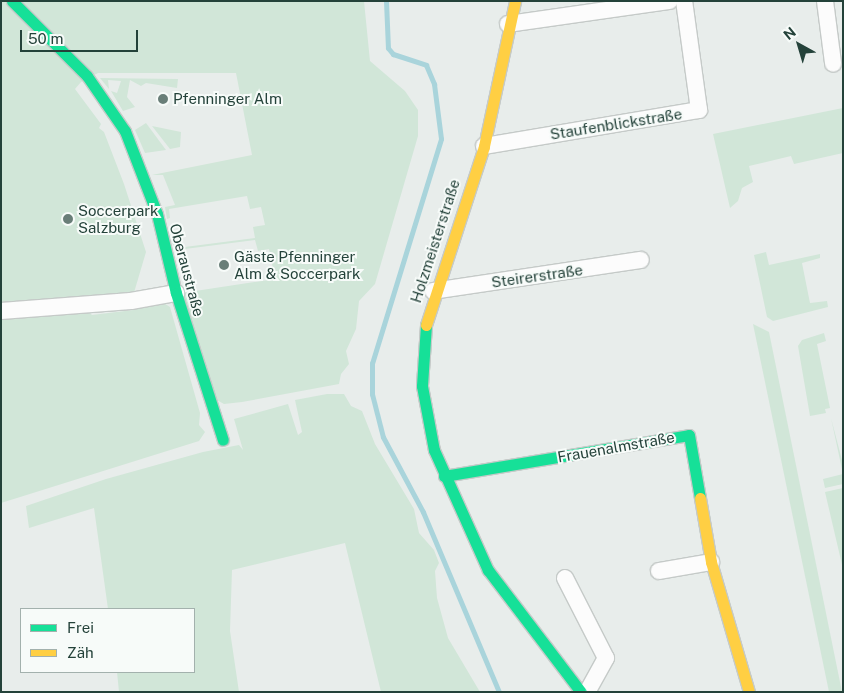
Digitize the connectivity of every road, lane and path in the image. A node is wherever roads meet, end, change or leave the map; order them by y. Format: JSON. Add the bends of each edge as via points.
{"nodes":[{"id":1,"x":12,"y":1,"type":"edge"},
{"id":2,"x":515,"y":1,"type":"edge"},
{"id":3,"x":669,"y":1,"type":"edge"},
{"id":4,"x":684,"y":1,"type":"edge"},
{"id":5,"x":825,"y":1,"type":"edge"},
{"id":6,"x":508,"y":24,"type":"junction"},
{"id":7,"x":833,"y":63,"type":"dead end"},
{"id":8,"x":484,"y":146,"type":"junction"},
{"id":9,"x":641,"y":260,"type":"dead end"},
{"id":10,"x":433,"y":291,"type":"junction"},
{"id":11,"x":176,"y":293,"type":"junction"},
{"id":12,"x":1,"y":311,"type":"edge"},
{"id":13,"x":223,"y":440,"type":"dead end"},
{"id":14,"x":444,"y":476,"type":"junction"},
{"id":15,"x":711,"y":562,"type":"junction"},
{"id":16,"x":660,"y":571,"type":"dead end"},
{"id":17,"x":565,"y":578,"type":"dead end"},
{"id":18,"x":581,"y":692,"type":"edge"},
{"id":19,"x":587,"y":692,"type":"edge"},
{"id":20,"x":749,"y":692,"type":"edge"}],
"edges":[{"from":1,"to":11,"type":"street","name":"Oberaustraße","via":[[87,76],[125,132],[157,214]]},
{"from":2,"to":6,"type":"street","name":"Holzmeisterstraße"},
{"from":3,"to":6,"type":"street"},
{"from":4,"to":8,"type":"street","name":"Staufenblickstraße","via":[[699,110]]},
{"from":5,"to":7,"type":"street"},
{"from":6,"to":8,"type":"street","name":"Holzmeisterstraße"},
{"from":8,"to":10,"type":"street","name":"Holzmeisterstraße"},
{"from":9,"to":10,"type":"street","name":"Steirerstraße"},
{"from":10,"to":14,"type":"street","name":"Holzmeisterstraße","via":[[422,348],[422,386],[426,414]]},
{"from":11,"to":12,"type":"street","via":[[131,301]]},
{"from":11,"to":13,"type":"street","name":"Oberaustraße"},
{"from":14,"to":15,"type":"street","name":"Frauenalmstraße","via":[[689,435]]},
{"from":14,"to":18,"type":"street","name":"Holzmeisterstraße","via":[[488,570]]},
{"from":15,"to":16,"type":"street"},
{"from":15,"to":20,"type":"street","name":"Frauenalmstraße"},
{"from":17,"to":19,"type":"street","via":[[606,658]]}]}
